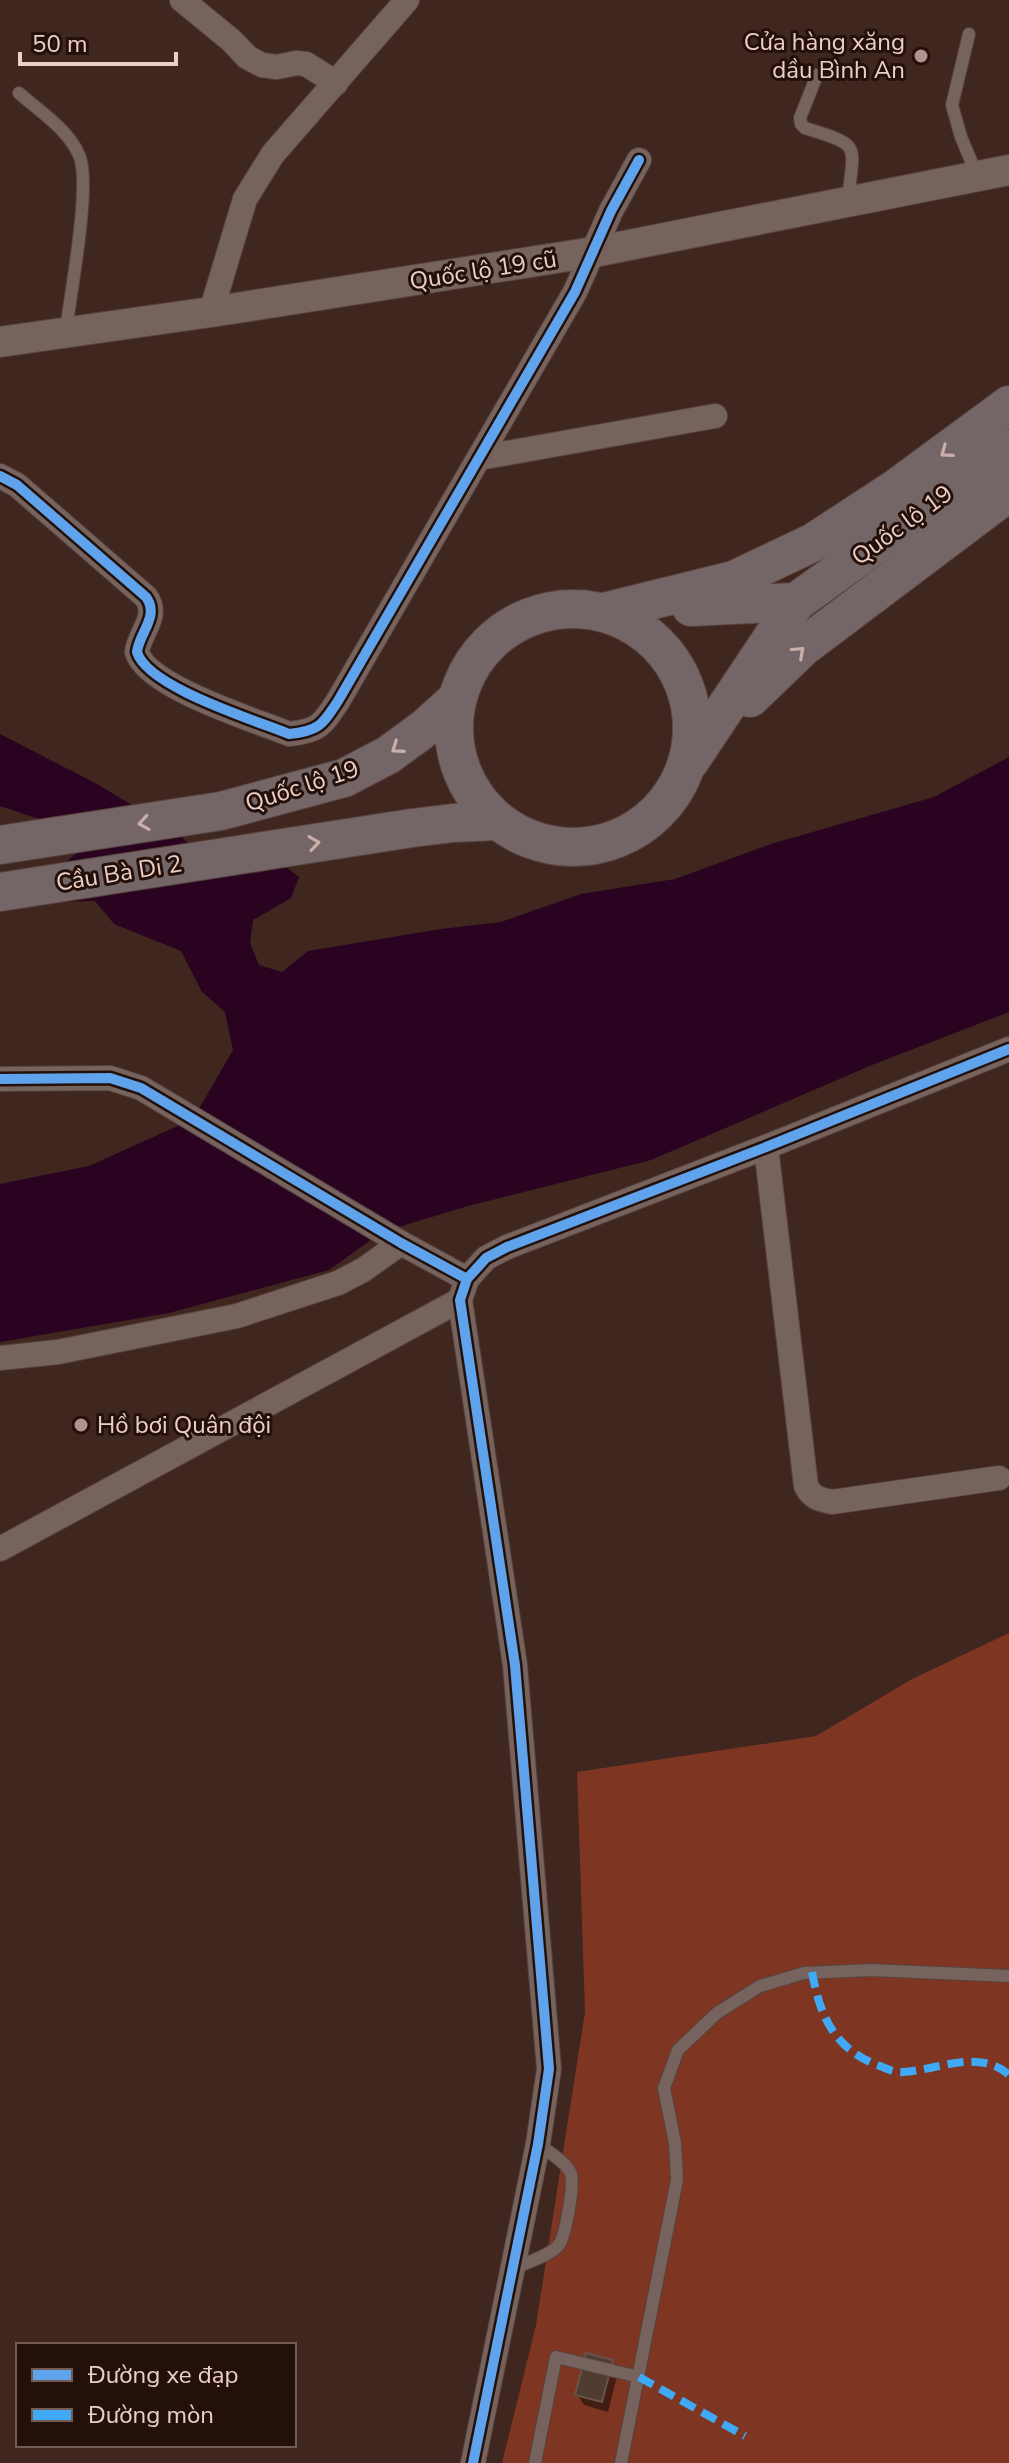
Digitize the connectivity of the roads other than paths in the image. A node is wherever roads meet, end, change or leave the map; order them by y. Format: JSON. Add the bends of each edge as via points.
{"nodes":[{"id":1,"x":182,"y":0,"type":"edge"},
{"id":2,"x":403,"y":1,"type":"edge"},
{"id":3,"x":969,"y":34,"type":"dead end"},
{"id":4,"x":817,"y":75,"type":"dead end"},
{"id":5,"x":336,"y":83,"type":"junction"},
{"id":6,"x":19,"y":93,"type":"dead end"},
{"id":7,"x":639,"y":160,"type":"dead end"},
{"id":8,"x":1009,"y":170,"type":"edge"},
{"id":9,"x":977,"y":175,"type":"junction"},
{"id":10,"x":848,"y":203,"type":"junction"},
{"id":11,"x":594,"y":252,"type":"junction"},
{"id":12,"x":211,"y":312,"type":"junction"},
{"id":13,"x":65,"y":333,"type":"junction"},
{"id":14,"x":0,"y":342,"type":"edge"},
{"id":15,"x":1009,"y":405,"type":"edge"},
{"id":16,"x":715,"y":416,"type":"dead end"},
{"id":17,"x":1009,"y":449,"type":"edge"},
{"id":18,"x":479,"y":458,"type":"junction"},
{"id":19,"x":0,"y":476,"type":"edge"},
{"id":20,"x":1009,"y":492,"type":"edge"},
{"id":21,"x":796,"y":602,"type":"junction"},
{"id":22,"x":604,"y":612,"type":"junction"},
{"id":23,"x":457,"y":699,"type":"junction"},
{"id":24,"x":686,"y":768,"type":"junction"},
{"id":25,"x":221,"y":811,"type":"joint"},
{"id":26,"x":497,"y":821,"type":"junction"},
{"id":27,"x":0,"y":845,"type":"edge"},
{"id":28,"x":236,"y":854,"type":"joint"},
{"id":29,"x":1,"y":892,"type":"edge"},
{"id":30,"x":1009,"y":1049,"type":"edge"},
{"id":31,"x":0,"y":1079,"type":"edge"},
{"id":32,"x":766,"y":1147,"type":"junction"},
{"id":33,"x":392,"y":1237,"type":"junction"},
{"id":34,"x":463,"y":1289,"type":"junction"},
{"id":35,"x":0,"y":1358,"type":"edge"},
{"id":36,"x":999,"y":1478,"type":"dead end"},
{"id":37,"x":0,"y":1549,"type":"edge"},
{"id":38,"x":1009,"y":1976,"type":"edge"},
{"id":39,"x":538,"y":2144,"type":"junction"},
{"id":40,"x":513,"y":2269,"type":"junction"},
{"id":41,"x":639,"y":2377,"type":"junction"},
{"id":42,"x":473,"y":2463,"type":"edge"},
{"id":43,"x":535,"y":2463,"type":"edge"},
{"id":44,"x":621,"y":2463,"type":"edge"}],
"edges":[{"from":1,"to":5,"type":"street","via":[[247,57],[277,67],[306,64]]},
{"from":2,"to":5,"type":"street"},
{"from":3,"to":9,"type":"lane","via":[[952,105]]},
{"from":4,"to":10,"type":"lane","via":[[801,124],[846,141],[851,148]]},
{"from":5,"to":12,"type":"street","via":[[273,154],[245,199]]},
{"from":6,"to":13,"type":"lane","via":[[68,137],[83,170]]},
{"from":7,"to":11,"type":"street"},
{"from":8,"to":9,"type":"street","name":"Quốc lộ 19 cũ"},
{"from":9,"to":10,"type":"street","name":"Quốc lộ 19 cũ"},
{"from":10,"to":11,"type":"street","name":"Quốc lộ 19 cũ"},
{"from":11,"to":12,"type":"street","name":"Quốc lộ 19 cũ"},
{"from":11,"to":18,"type":"street"},
{"from":12,"to":13,"type":"street","name":"Quốc lộ 19 cũ"},
{"from":13,"to":14,"type":"street","name":"Quốc lộ 19 cũ"},
{"from":15,"to":22,"type":"highway","one_way":true,"via":[[814,542],[734,580]]},
{"from":16,"to":18,"type":"street"},
{"from":17,"to":21,"type":"highway","name":"Quốc lộ 19"},
{"from":18,"to":19,"type":"street","via":[[330,714],[309,732],[289,734],[170,686],[148,670],[137,652],[152,611],[146,597]]},
{"from":24,"to":20,"type":"highway","one_way":true,"via":[[803,647]]},
{"from":21,"to":22,"type":"highway"},
{"from":21,"to":24,"type":"highway","name":"Quốc lộ 19"},
{"from":22,"to":23,"type":"highway","via":[[566,608],[530,616],[497,636],[472,664]]},
{"from":22,"to":24,"type":"highway","via":[[643,631],[679,672],[690,703],[692,736]]},
{"from":23,"to":25,"type":"highway","name":"Quốc lộ 19","one_way":true,"via":[[388,755],[344,778]]},
{"from":23,"to":26,"type":"highway","via":[[453,733],[459,766],[474,797]]},
{"from":24,"to":26,"type":"highway","via":[[667,801],[639,827],[605,843],[567,848],[530,840]]},
{"from":25,"to":27,"type":"highway","name":"Cầu Bà Di 2","one_way":true},
{"from":28,"to":26,"type":"highway","name":"Quốc lộ 19","one_way":true},
{"from":28,"to":29,"type":"highway","name":"Cầu Bà Di 2"},
{"from":30,"to":32,"type":"street"},
{"from":31,"to":33,"type":"street","via":[[110,1078],[141,1088]]},
{"from":32,"to":34,"type":"street","via":[[507,1247],[486,1258]]},
{"from":32,"to":36,"type":"street","via":[[810,1494],[832,1502]]},
{"from":33,"to":34,"type":"street"},
{"from":33,"to":35,"type":"street","via":[[363,1270],[338,1283],[237,1316],[58,1352]]},
{"from":34,"to":37,"type":"street"},
{"from":34,"to":39,"type":"street","via":[[515,1665],[549,2069]]},
{"from":38,"to":41,"type":"lane","via":[[804,1973],[760,1986],[717,2013],[678,2050],[664,2088],[677,2180]]},
{"from":39,"to":40,"type":"street"},
{"from":39,"to":40,"type":"lane","via":[[571,2175],[562,2240],[551,2252]]},
{"from":40,"to":42,"type":"street"},
{"from":41,"to":43,"type":"lane","via":[[556,2357]]},
{"from":41,"to":44,"type":"lane"}]}
